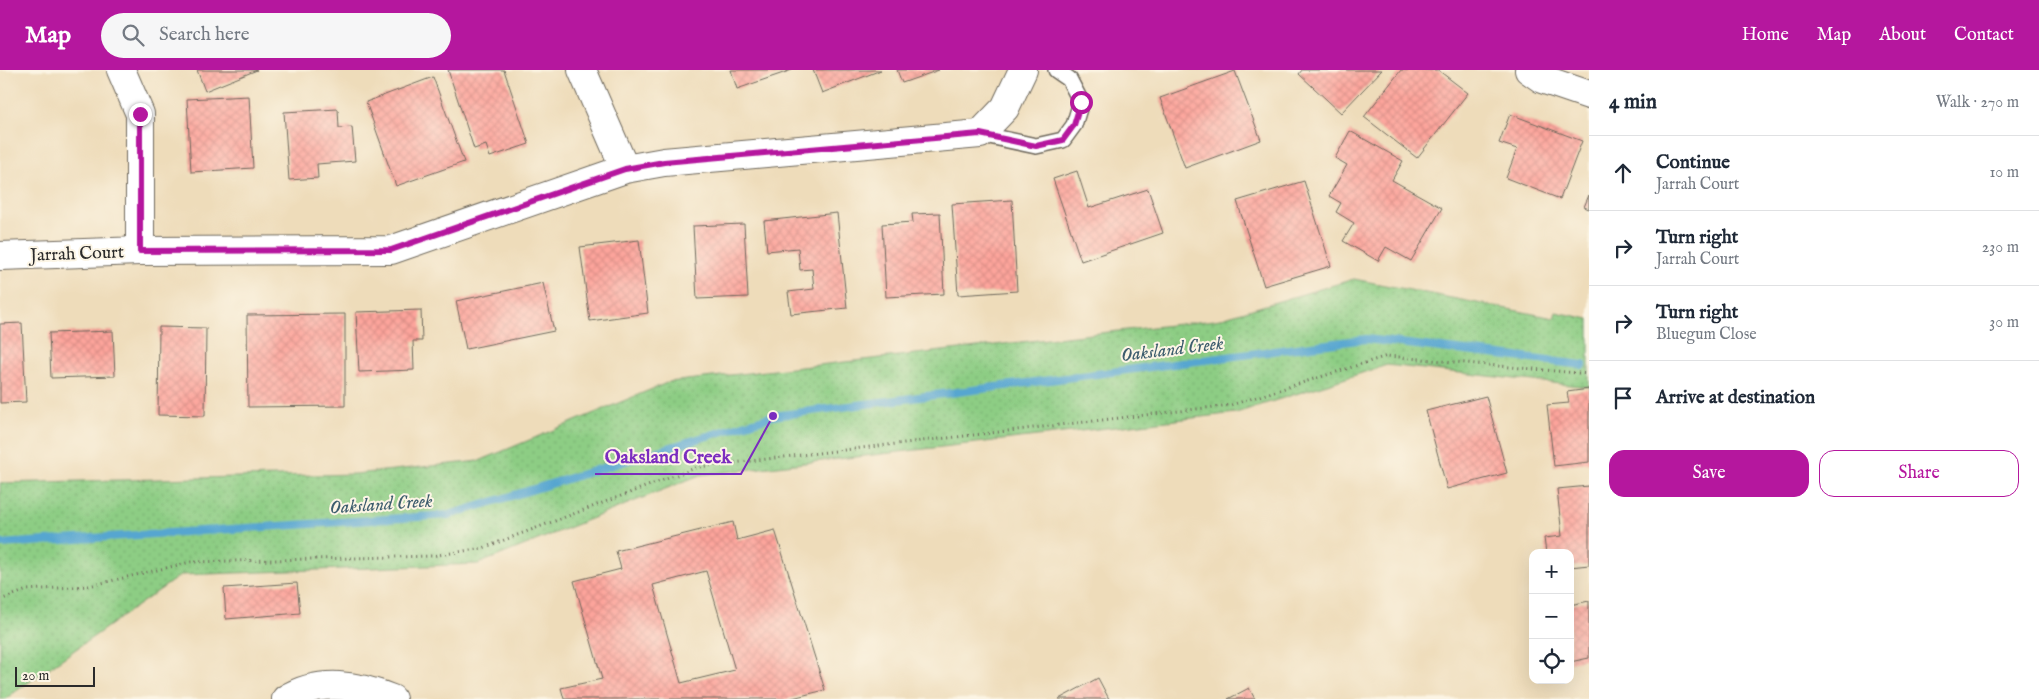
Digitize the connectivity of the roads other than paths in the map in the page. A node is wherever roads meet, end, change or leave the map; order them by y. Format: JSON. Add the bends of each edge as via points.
{"nodes":[{"id":1,"x":122,"y":70,"type":"edge"},
{"id":2,"x":582,"y":70,"type":"edge"},
{"id":3,"x":1023,"y":70,"type":"edge"},
{"id":4,"x":1056,"y":70,"type":"edge"},
{"id":5,"x":1529,"y":70,"type":"edge"},
{"id":6,"x":1589,"y":95,"type":"edge"},
{"id":7,"x":980,"y":134,"type":"junction"},
{"id":8,"x":625,"y":169,"type":"junction"},
{"id":9,"x":140,"y":251,"type":"junction"},
{"id":10,"x":0,"y":256,"type":"edge"},
{"id":11,"x":286,"y":699,"type":"edge"},
{"id":12,"x":392,"y":699,"type":"edge"}],
"edges":[{"from":1,"to":9,"type":"street","via":[[140,114]]},
{"from":2,"to":8,"type":"street"},
{"from":3,"to":7,"type":"street","via":[[1005,108]]},
{"from":4,"to":7,"type":"lane","name":"Jarrah Court","via":[[1069,79],[1081,102],[1074,125],[1063,140],[1036,146]]},
{"from":5,"to":6,"type":"street","via":[[1542,79]]},
{"from":7,"to":8,"type":"street","name":"Jarrah Court","via":[[664,162]]},
{"from":8,"to":9,"type":"street","name":"Jarrah Court","via":[[391,250]]},
{"from":9,"to":10,"type":"street","name":"Jarrah Court"},
{"from":11,"to":12,"type":"street","via":[[295,693],[327,684],[370,690]]}]}
